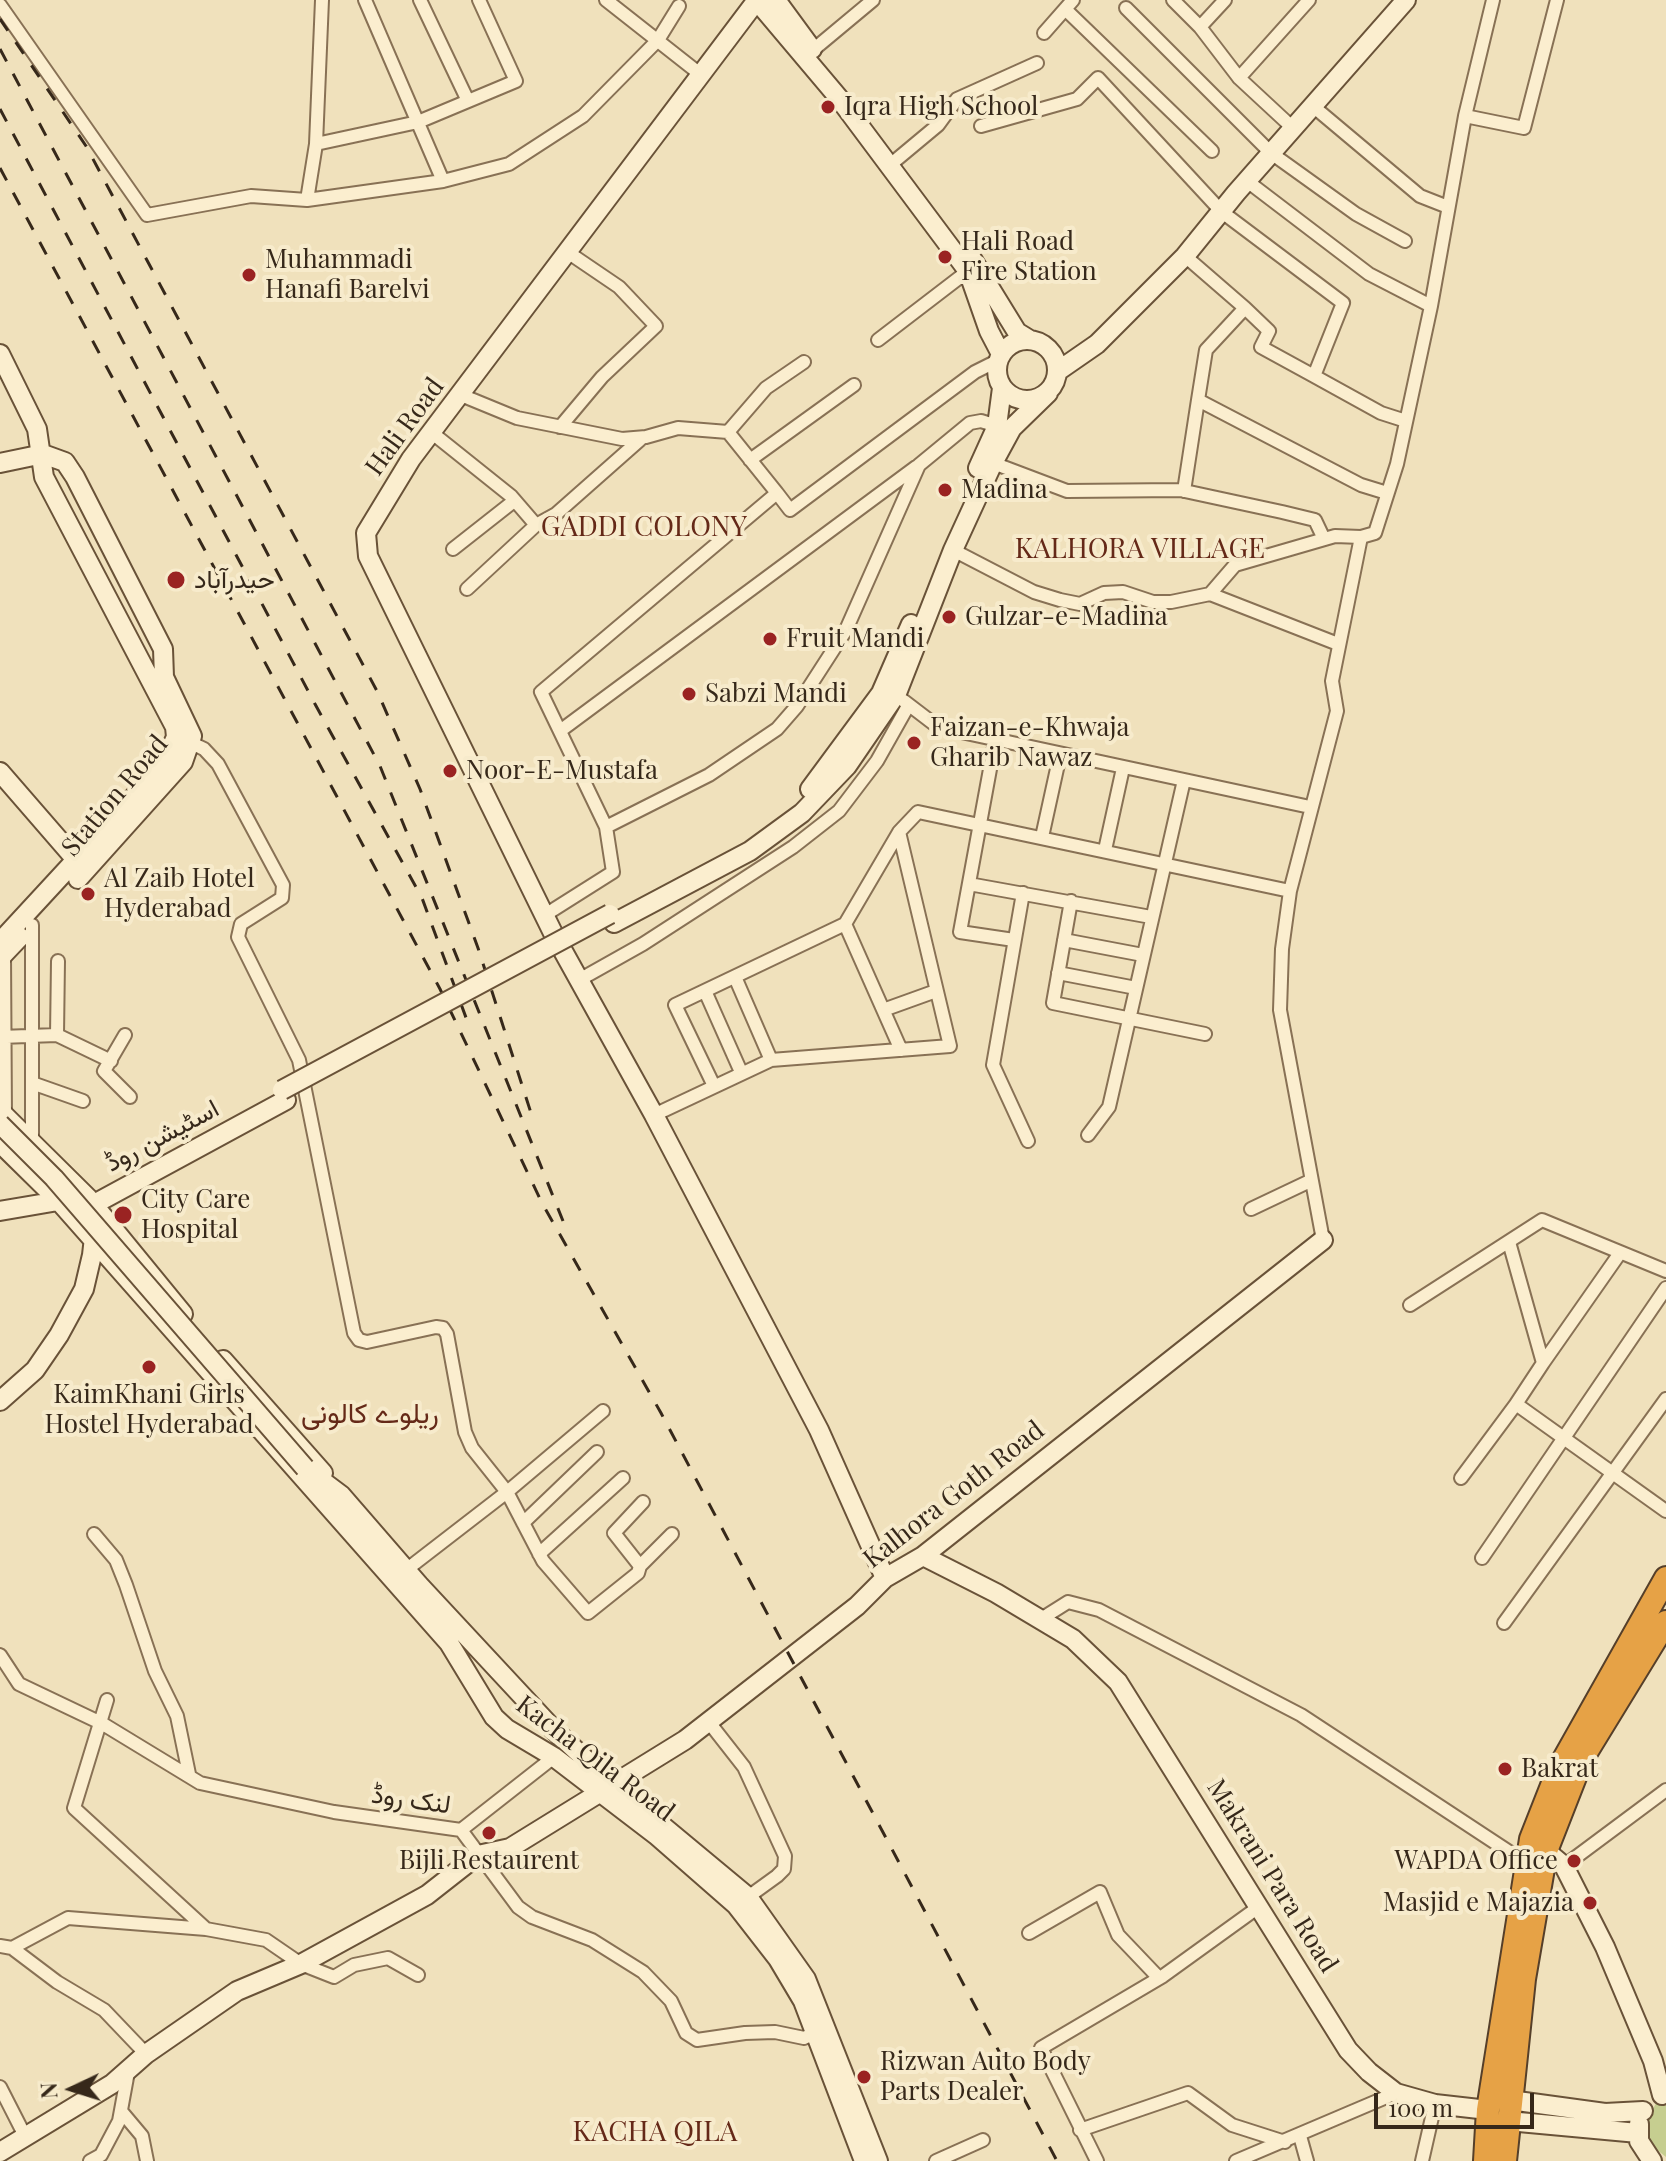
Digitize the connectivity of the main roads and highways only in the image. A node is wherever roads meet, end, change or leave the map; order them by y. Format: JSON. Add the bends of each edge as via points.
{"nodes":[{"id":1,"x":1666,"y":1578,"type":"edge"},
{"id":2,"x":1666,"y":1622,"type":"edge"},
{"id":3,"x":1536,"y":1857,"type":"junction"},
{"id":4,"x":1502,"y":2110,"type":"junction"},
{"id":5,"x":1485,"y":2161,"type":"edge"},
{"id":6,"x":1505,"y":2161,"type":"edge"}],
"edges":[{"from":1,"to":3,"type":"highway","via":[[1559,1768],[1540,1812]]},
{"from":2,"to":3,"type":"highway","via":[[1582,1759]]},
{"from":3,"to":4,"type":"highway"},
{"from":4,"to":5,"type":"highway"},
{"from":4,"to":6,"type":"highway"}]}
